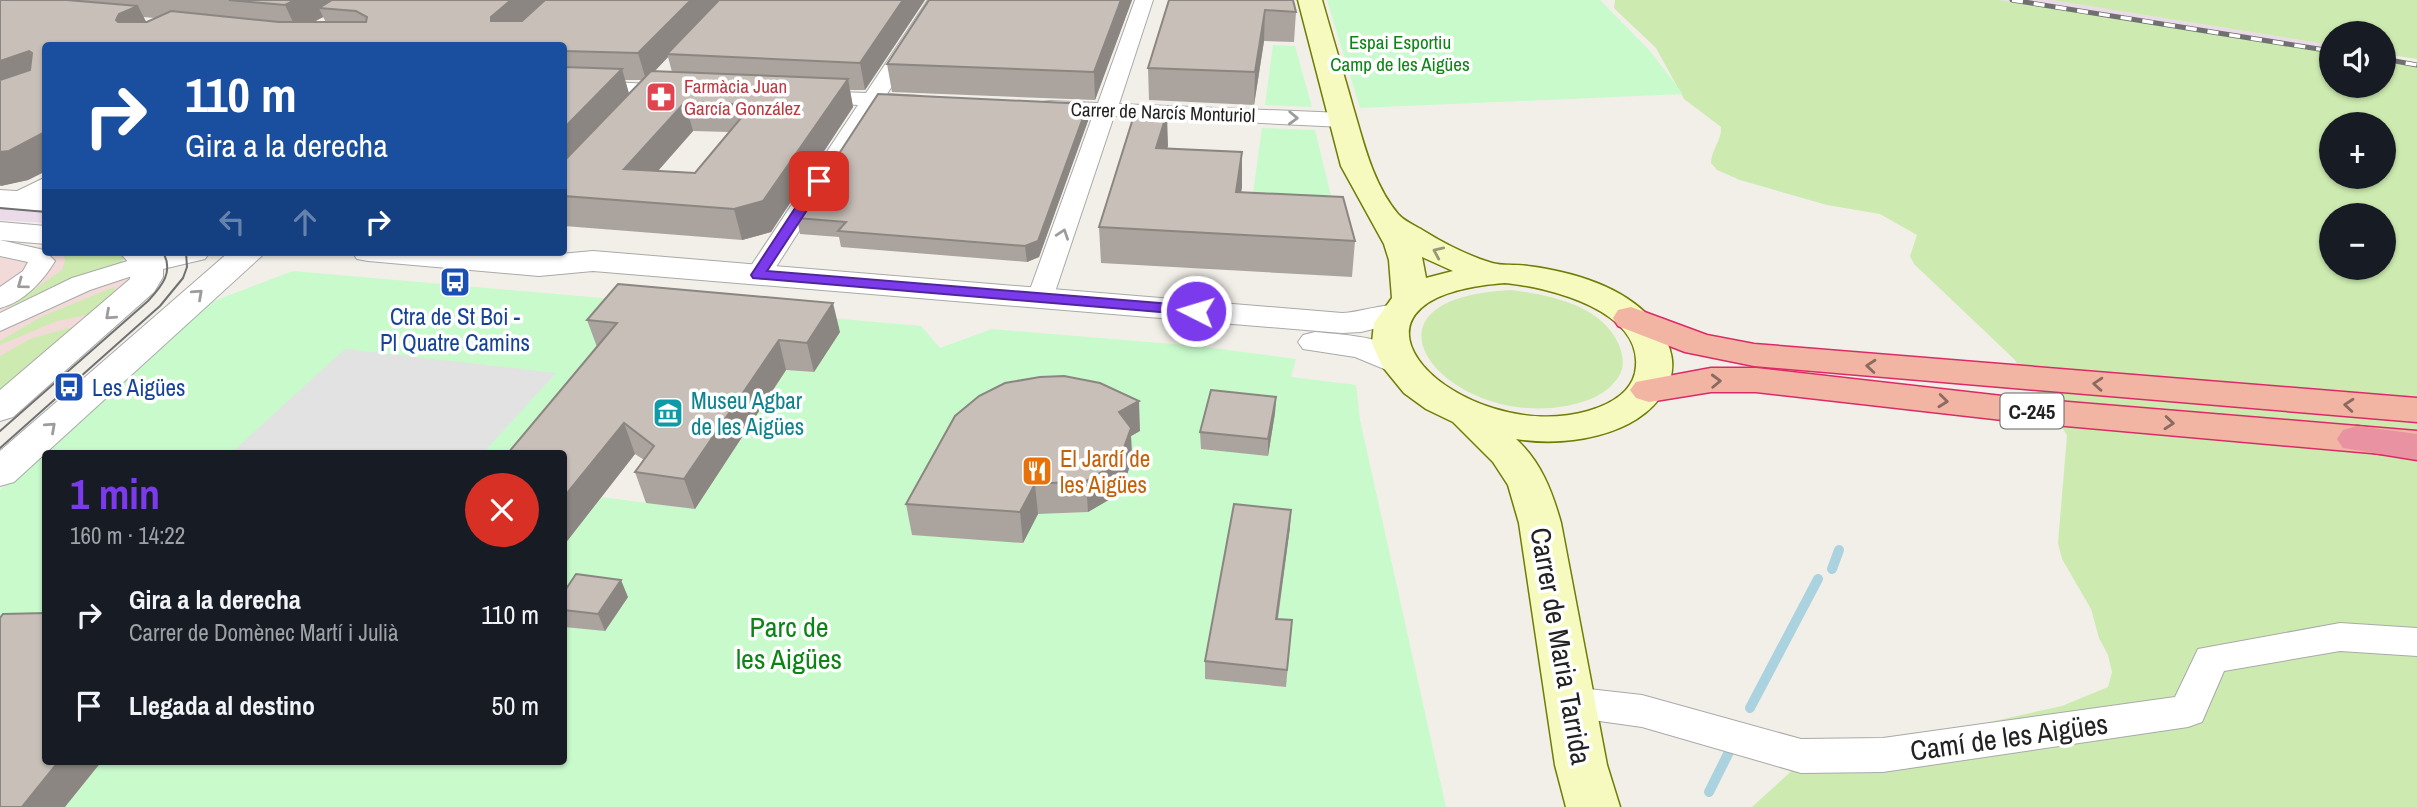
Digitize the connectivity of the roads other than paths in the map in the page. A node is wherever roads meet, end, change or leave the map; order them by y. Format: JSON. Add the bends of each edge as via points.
{"nodes":[{"id":1,"x":937,"y":0,"type":"edge"},
{"id":2,"x":1144,"y":0,"type":"edge"},
{"id":3,"x":1310,"y":0,"type":"edge"},
{"id":4,"x":670,"y":71,"type":"edge"},
{"id":5,"x":567,"y":86,"type":"edge"},
{"id":6,"x":653,"y":90,"type":"junction"},
{"id":7,"x":694,"y":92,"type":"edge"},
{"id":8,"x":790,"y":96,"type":"edge"},
{"id":9,"x":872,"y":99,"type":"junction"},
{"id":10,"x":927,"y":102,"type":"edge"},
{"id":11,"x":1023,"y":106,"type":"edge"},
{"id":12,"x":635,"y":108,"type":"edge"},
{"id":13,"x":1106,"y":110,"type":"junction"},
{"id":14,"x":1343,"y":120,"type":"junction"},
{"id":15,"x":42,"y":187,"type":"edge"},
{"id":16,"x":21,"y":200,"type":"edge"},
{"id":17,"x":1389,"y":223,"type":"junction"},
{"id":18,"x":42,"y":236,"type":"edge"},
{"id":19,"x":4,"y":246,"type":"edge"},
{"id":20,"x":244,"y":256,"type":"edge"},
{"id":21,"x":469,"y":256,"type":"edge"},
{"id":22,"x":141,"y":257,"type":"edge"},
{"id":23,"x":494,"y":257,"type":"edge"},
{"id":24,"x":539,"y":266,"type":"junction"},
{"id":25,"x":1490,"y":274,"type":"junction"},
{"id":26,"x":758,"y":275,"type":"junction"},
{"id":27,"x":1040,"y":298,"type":"junction"},
{"id":28,"x":0,"y":300,"type":"edge"},
{"id":29,"x":1404,"y":307,"type":"junction"},
{"id":30,"x":1631,"y":318,"type":"junction"},
{"id":31,"x":0,"y":323,"type":"edge"},
{"id":32,"x":1401,"y":365,"type":"junction"},
{"id":33,"x":1649,"y":390,"type":"junction"},
{"id":34,"x":0,"y":409,"type":"edge"},
{"id":35,"x":2417,"y":410,"type":"edge"},
{"id":36,"x":1464,"y":412,"type":"junction"},
{"id":37,"x":1571,"y":427,"type":"junction"},
{"id":38,"x":2357,"y":439,"type":"joint"},
{"id":39,"x":2417,"y":445,"type":"edge"},
{"id":40,"x":0,"y":473,"type":"edge"},
{"id":41,"x":1529,"y":485,"type":"junction"},
{"id":42,"x":2417,"y":642,"type":"edge"},
{"id":43,"x":1571,"y":702,"type":"junction"},
{"id":44,"x":1593,"y":807,"type":"edge"}],
"edges":[{"from":1,"to":9,"type":"street"},
{"from":2,"to":13,"type":"street"},
{"from":3,"to":14,"type":"main road"},
{"from":4,"to":6,"type":"street"},
{"from":5,"to":6,"type":"street"},
{"from":6,"to":7,"type":"street"},
{"from":6,"to":12,"type":"street"},
{"from":8,"to":9,"type":"street"},
{"from":9,"to":10,"type":"street"},
{"from":9,"to":26,"type":"street"},
{"from":11,"to":13,"type":"street","name":"Carrer de Narcís Monturiol"},
{"from":13,"to":14,"type":"street","name":"Carrer de Narcís Monturiol","one_way":true},
{"from":27,"to":13,"type":"street","one_way":true},
{"from":14,"to":17,"type":"main road","via":[[1360,177]]},
{"from":15,"to":16,"type":"street"},
{"from":25,"to":17,"type":"main road","one_way":true,"via":[[1428,248]]},
{"from":17,"to":29,"type":"main road","via":[[1405,253],[1411,282]]},
{"from":18,"to":19,"type":"street"},
{"from":19,"to":28,"type":"street","one_way":true,"via":[[42,261],[33,276]]},
{"from":40,"to":20,"type":"street","one_way":true},
{"from":21,"to":23,"type":"street"},
{"from":22,"to":31,"type":"street"},
{"from":22,"to":34,"type":"street","one_way":true,"via":[[147,277],[134,293]]},
{"from":23,"to":24,"type":"street"},
{"from":24,"to":26,"type":"street","via":[[593,261]]},
{"from":24,"to":32,"type":"street","via":[[574,280],[1340,344],[1374,351]]},
{"from":25,"to":29,"type":"main road","via":[[1438,284]]},
{"from":25,"to":30,"type":"main road","via":[[1521,274],[1567,284],[1609,302]]},
{"from":26,"to":27,"type":"street"},
{"from":27,"to":29,"type":"street","via":[[1342,323]]},
{"from":29,"to":32,"type":"main road","via":[[1392,338]]},
{"from":30,"to":33,"type":"main road","via":[[1645,333],[1656,357],[1656,374]]},
{"from":35,"to":30,"type":"highway","number":"C-245","one_way":true,"via":[[1754,355],[1698,344]]},
{"from":32,"to":36,"type":"main road","via":[[1426,391]]},
{"from":33,"to":37,"type":"main road","via":[[1625,411]]},
{"from":33,"to":38,"type":"highway","number":"C-245","one_way":true,"via":[[1711,380],[1756,380],[2020,410]]},
{"from":36,"to":37,"type":"main road","via":[[1517,426]]},
{"from":36,"to":41,"type":"main road","name":"Carrer de Maria Tarrida","via":[[1507,453]]},
{"from":37,"to":41,"type":"main road","via":[[1542,456]]},
{"from":38,"to":39,"type":"highway"},
{"from":41,"to":43,"type":"main road","name":"Carrer de Maria Tarrida","via":[[1540,523]]},
{"from":42,"to":43,"type":"street","name":"Camí de les Aigües","via":[[2340,637],[2211,659],[2188,711],[1883,755],[1801,756],[1642,711]]},
{"from":43,"to":44,"type":"main road","name":"Carrer de Maria Tarrida"}]}
